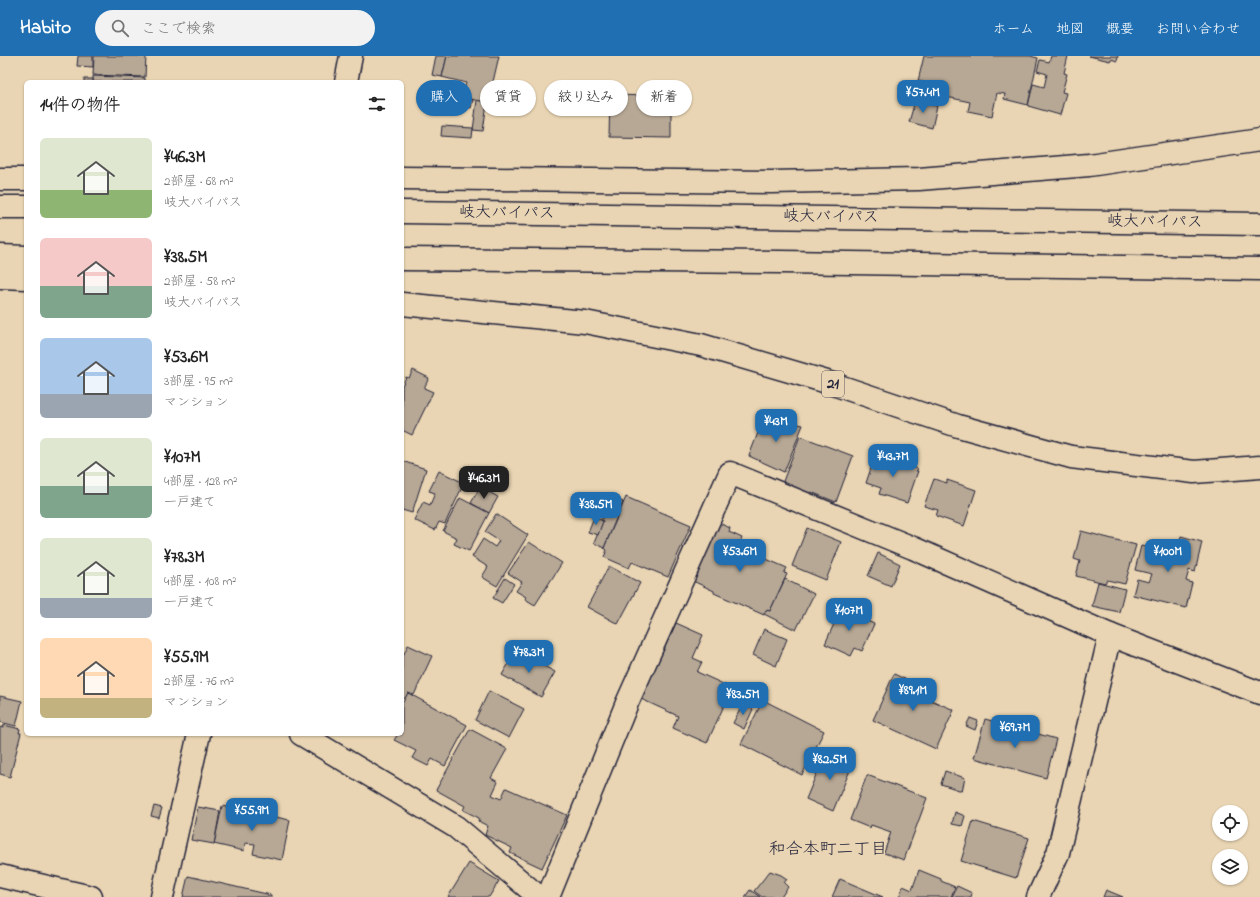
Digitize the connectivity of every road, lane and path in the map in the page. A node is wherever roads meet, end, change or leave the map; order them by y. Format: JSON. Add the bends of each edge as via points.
{"nodes":[{"id":1,"x":352,"y":56,"type":"edge"},
{"id":2,"x":346,"y":80,"type":"edge"},
{"id":3,"x":1260,"y":140,"type":"edge"},
{"id":4,"x":404,"y":178,"type":"edge"},
{"id":5,"x":0,"y":179,"type":"edge"},
{"id":6,"x":24,"y":179,"type":"edge"},
{"id":7,"x":0,"y":207,"type":"edge"},
{"id":8,"x":24,"y":207,"type":"edge"},
{"id":9,"x":404,"y":212,"type":"edge"},
{"id":10,"x":1260,"y":224,"type":"edge"},
{"id":11,"x":0,"y":256,"type":"edge"},
{"id":12,"x":24,"y":257,"type":"edge"},
{"id":13,"x":404,"y":259,"type":"edge"},
{"id":14,"x":1260,"y":269,"type":"edge"},
{"id":15,"x":0,"y":277,"type":"edge"},
{"id":16,"x":24,"y":278,"type":"edge"},
{"id":17,"x":404,"y":304,"type":"edge"},
{"id":18,"x":1260,"y":466,"type":"edge"},
{"id":19,"x":1110,"y":635,"type":"junction"},
{"id":20,"x":1260,"y":693,"type":"edge"},
{"id":21,"x":199,"y":736,"type":"edge"},
{"id":22,"x":304,"y":736,"type":"edge"},
{"id":23,"x":0,"y":876,"type":"edge"},
{"id":24,"x":91,"y":897,"type":"edge"},
{"id":25,"x":162,"y":897,"type":"edge"},
{"id":26,"x":539,"y":897,"type":"edge"},
{"id":27,"x":548,"y":897,"type":"edge"},
{"id":28,"x":1038,"y":897,"type":"edge"}],
"edges":[{"from":1,"to":2,"type":"main road"},
{"from":3,"to":4,"type":"main road","via":[[1089,165],[919,179],[771,182]]},
{"from":5,"to":6,"type":"main road"},
{"from":7,"to":8,"type":"main road"},
{"from":9,"to":10,"type":"main road","name":"岐大バイパス"},
{"from":11,"to":12,"type":"main road"},
{"from":13,"to":14,"type":"main road"},
{"from":15,"to":16,"type":"main road"},
{"from":17,"to":18,"type":"main road","number":"21","via":[[585,322],[701,345],[827,382],[958,426],[1071,458],[1194,472]]},
{"from":19,"to":20,"type":"main road"},
{"from":19,"to":27,"type":"main road","via":[[913,548],[730,473],[627,703]]},
{"from":19,"to":28,"type":"main road","via":[[1058,853]]},
{"from":21,"to":25,"type":"main road"},
{"from":22,"to":26,"type":"main road","via":[[456,828]]},
{"from":23,"to":24,"type":"main road"}]}
